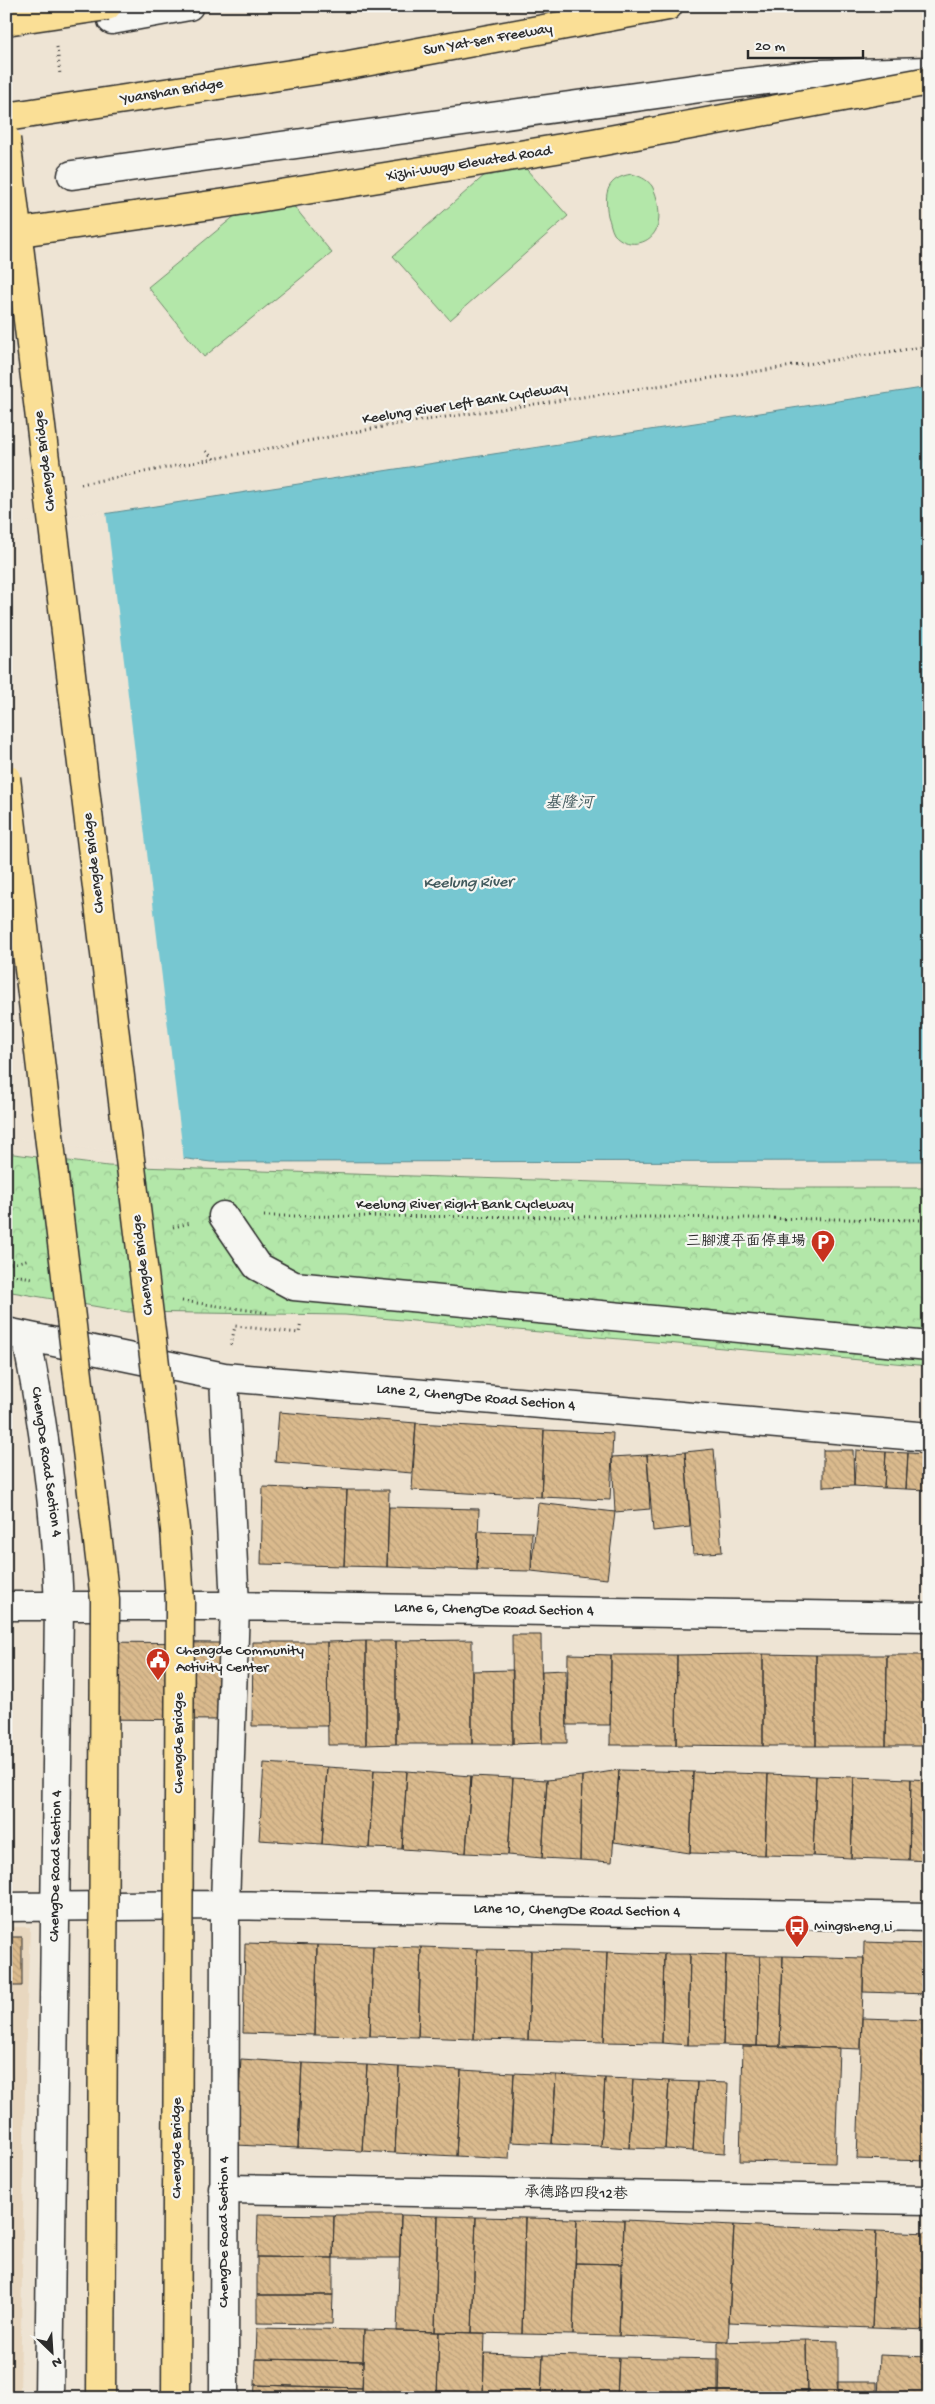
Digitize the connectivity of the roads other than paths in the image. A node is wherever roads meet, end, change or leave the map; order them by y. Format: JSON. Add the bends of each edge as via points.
{"nodes":[{"id":1,"x":189,"y":6,"type":"edge"},
{"id":2,"x":668,"y":6,"type":"edge"},
{"id":3,"x":109,"y":13,"type":"edge"},
{"id":4,"x":6,"y":21,"type":"edge"},
{"id":5,"x":338,"y":67,"type":"joint"},
{"id":6,"x":929,"y":71,"type":"edge"},
{"id":7,"x":929,"y":81,"type":"edge"},
{"id":8,"x":6,"y":117,"type":"edge"},
{"id":9,"x":6,"y":139,"type":"edge"},
{"id":10,"x":72,"y":175,"type":"dead end"},
{"id":11,"x":6,"y":234,"type":"edge"},
{"id":12,"x":6,"y":778,"type":"edge"},
{"id":13,"x":222,"y":1216,"type":"road end"},
{"id":14,"x":16,"y":1334,"type":"edge"},
{"id":15,"x":929,"y":1346,"type":"edge"},
{"id":16,"x":224,"y":1377,"type":"junction"},
{"id":17,"x":929,"y":1437,"type":"edge"},
{"id":18,"x":6,"y":1606,"type":"edge"},
{"id":19,"x":59,"y":1606,"type":"junction"},
{"id":20,"x":234,"y":1606,"type":"junction"},
{"id":21,"x":929,"y":1618,"type":"edge"},
{"id":22,"x":224,"y":1905,"type":"junction"},
{"id":23,"x":6,"y":1907,"type":"edge"},
{"id":24,"x":55,"y":1908,"type":"junction"},
{"id":25,"x":929,"y":1917,"type":"edge"},
{"id":26,"x":223,"y":2189,"type":"junction"},
{"id":27,"x":929,"y":2200,"type":"edge"},
{"id":28,"x":49,"y":2398,"type":"edge"},
{"id":29,"x":101,"y":2398,"type":"edge"},
{"id":30,"x":176,"y":2398,"type":"edge"},
{"id":31,"x":224,"y":2398,"type":"edge"}],
"edges":[{"from":1,"to":3,"type":"street"},
{"from":2,"to":5,"type":"main road","name":"Sun Yat-sen Freeway"},
{"from":3,"to":4,"type":"main road","bridge":true},
{"from":5,"to":8,"type":"main road","name":"Yuanshan Bridge","bridge":true},
{"from":6,"to":10,"type":"street","via":[[818,74],[715,86]]},
{"from":7,"to":11,"type":"main road","name":"Xizhi-Wugu Elevated Road","bridge":true,"via":[[583,145],[226,203]]},
{"from":9,"to":30,"type":"main road","name":"Chengde Bridge","bridge":true,"via":[[175,1529],[180,1602]]},
{"from":12,"to":29,"type":"main road","bridge":true,"via":[[105,1600]]},
{"from":13,"to":15,"type":"street","via":[[257,1266],[294,1286]]},
{"from":14,"to":16,"type":"street","name":"Lane 2, ChengDe Road Section 4"},
{"from":14,"to":19,"type":"street","name":"ChengDe Road Section 4","via":[[36,1388],[56,1532]]},
{"from":16,"to":17,"type":"street","name":"Lane 2, ChengDe Road Section 4"},
{"from":16,"to":20,"type":"street","name":"ChengDe Road Section 4"},
{"from":18,"to":19,"type":"street","name":"Lane 6, ChengDe Road Section 4"},
{"from":19,"to":20,"type":"street","name":"Lane 6, ChengDe Road Section 4"},
{"from":19,"to":24,"type":"street","name":"ChengDe Road Section 4"},
{"from":20,"to":21,"type":"street","name":"Lane 6, ChengDe Road Section 4"},
{"from":20,"to":22,"type":"street","name":"ChengDe Road Section 4"},
{"from":22,"to":24,"type":"street","name":"Lane 10, ChengDe Road Section 4"},
{"from":22,"to":25,"type":"street","name":"Lane 10, ChengDe Road Section 4"},
{"from":22,"to":26,"type":"street","name":"ChengDe Road Section 4"},
{"from":23,"to":24,"type":"street","name":"Lane 10, ChengDe Road Section 4"},
{"from":24,"to":28,"type":"street","name":"ChengDe Road Section 4"},
{"from":26,"to":27,"type":"street","name":"承德路四段12巷"},
{"from":26,"to":31,"type":"street","name":"ChengDe Road Section 4"}]}
